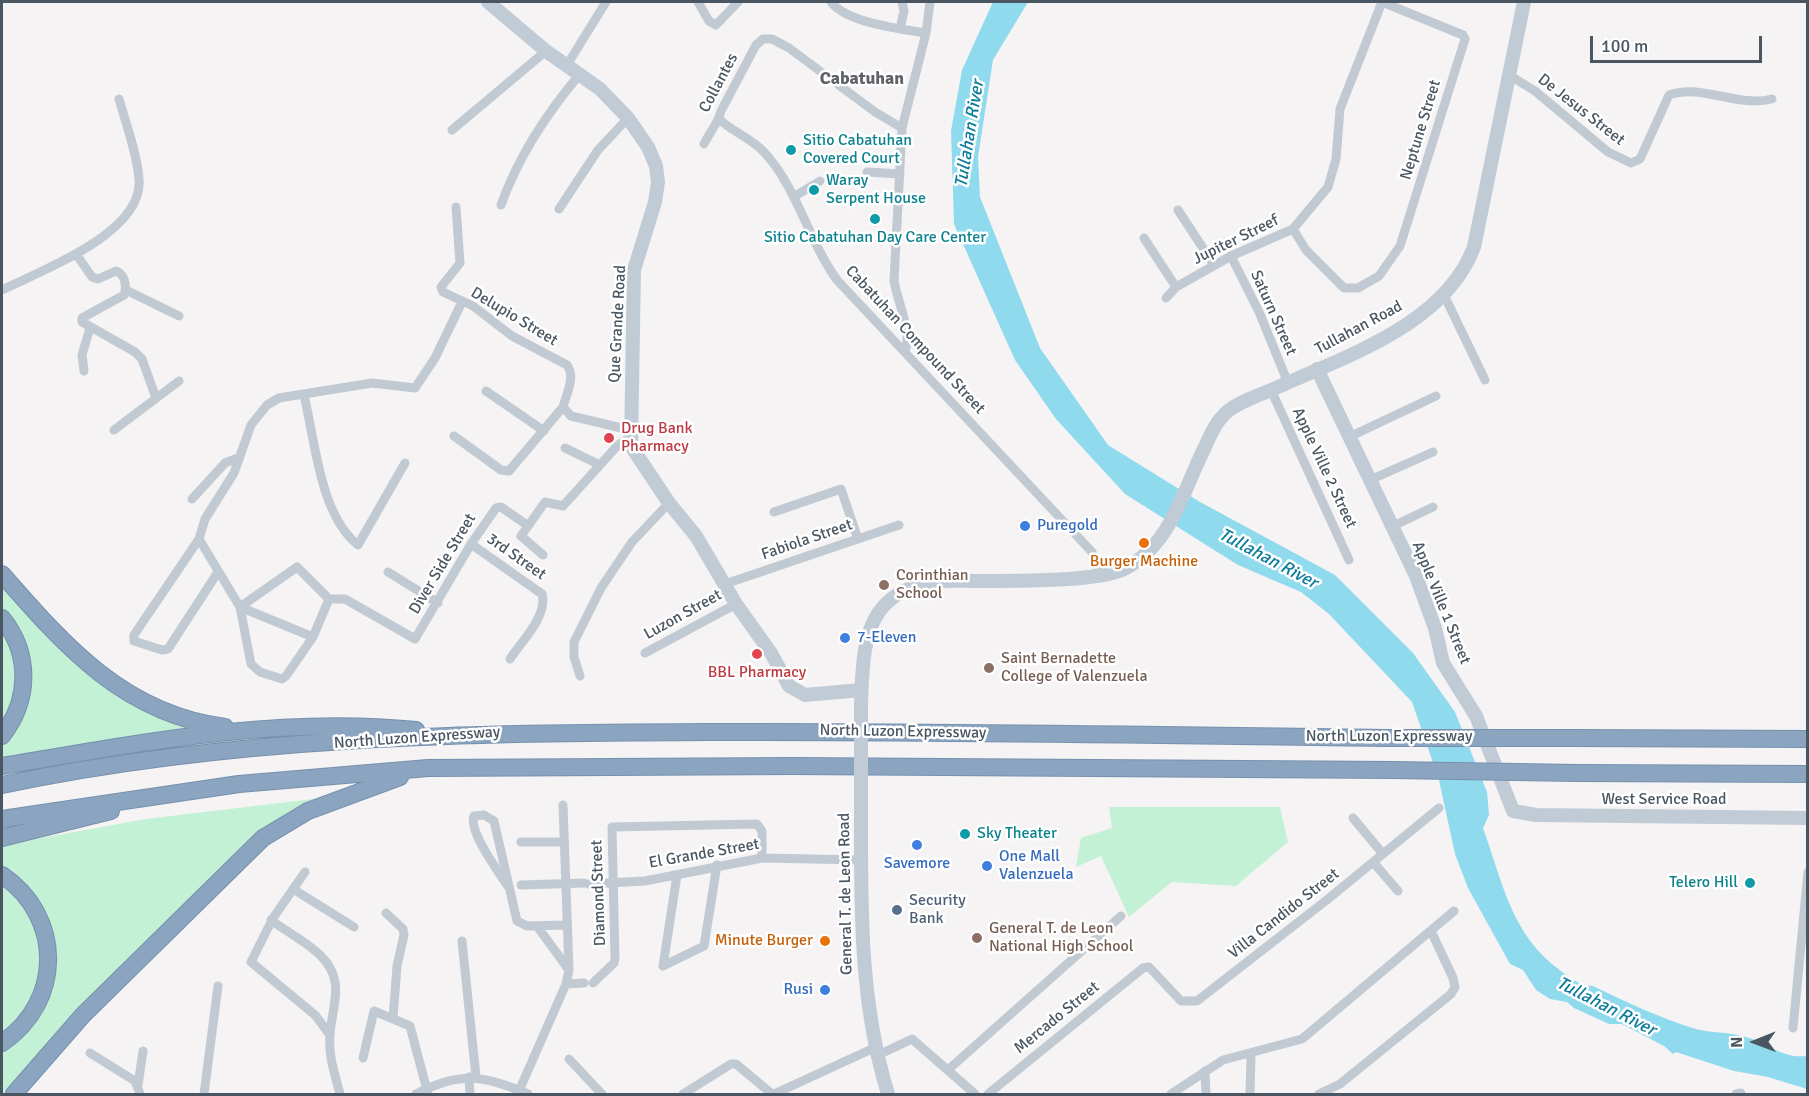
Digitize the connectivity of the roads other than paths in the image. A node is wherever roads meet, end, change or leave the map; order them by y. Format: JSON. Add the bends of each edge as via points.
{"nodes":[{"id":1,"x":488,"y":2,"type":"edge"},
{"id":2,"x":606,"y":2,"type":"edge"},
{"id":3,"x":698,"y":2,"type":"edge"},
{"id":4,"x":738,"y":2,"type":"edge"},
{"id":5,"x":831,"y":2,"type":"edge"},
{"id":6,"x":902,"y":2,"type":"edge"},
{"id":7,"x":930,"y":2,"type":"edge"},
{"id":8,"x":1382,"y":2,"type":"edge"},
{"id":9,"x":1524,"y":2,"type":"edge"},
{"id":10,"x":900,"y":28,"type":"junction"},
{"id":11,"x":926,"y":33,"type":"junction"},
{"id":12,"x":546,"y":51,"type":"junction"},
{"id":13,"x":567,"y":65,"type":"junction"},
{"id":14,"x":580,"y":74,"type":"junction"},
{"id":15,"x":1509,"y":75,"type":"junction"},
{"id":16,"x":119,"y":99,"type":"dead end"},
{"id":17,"x":1772,"y":99,"type":"dead end"},
{"id":18,"x":628,"y":118,"type":"junction"},
{"id":19,"x":720,"y":120,"type":"junction"},
{"id":20,"x":902,"y":128,"type":"junction"},
{"id":21,"x":452,"y":130,"type":"dead end"},
{"id":22,"x":704,"y":144,"type":"dead end"},
{"id":23,"x":867,"y":172,"type":"dead end"},
{"id":24,"x":900,"y":174,"type":"junction"},
{"id":25,"x":820,"y":181,"type":"dead end"},
{"id":26,"x":795,"y":196,"type":"junction"},
{"id":27,"x":501,"y":206,"type":"dead end"},
{"id":28,"x":456,"y":207,"type":"dead end"},
{"id":29,"x":559,"y":209,"type":"dead end"},
{"id":30,"x":1178,"y":210,"type":"dead end"},
{"id":31,"x":1293,"y":229,"type":"junction"},
{"id":32,"x":1144,"y":238,"type":"dead end"},
{"id":33,"x":76,"y":254,"type":"junction"},
{"id":34,"x":1230,"y":256,"type":"junction"},
{"id":35,"x":1214,"y":265,"type":"junction"},
{"id":36,"x":1176,"y":287,"type":"junction"},
{"id":37,"x":2,"y":290,"type":"edge"},
{"id":38,"x":126,"y":290,"type":"junction"},
{"id":39,"x":1444,"y":295,"type":"junction"},
{"id":40,"x":1166,"y":298,"type":"dead end"},
{"id":41,"x":462,"y":302,"type":"junction"},
{"id":42,"x":179,"y":316,"type":"dead end"},
{"id":43,"x":90,"y":328,"type":"junction"},
{"id":44,"x":905,"y":351,"type":"junction"},
{"id":45,"x":1317,"y":369,"type":"junction"},
{"id":46,"x":84,"y":371,"type":"dead end"},
{"id":47,"x":1485,"y":380,"type":"dead end"},
{"id":48,"x":179,"y":381,"type":"dead end"},
{"id":49,"x":1288,"y":383,"type":"junction"},
{"id":50,"x":1271,"y":390,"type":"junction"},
{"id":51,"x":486,"y":391,"type":"dead end"},
{"id":52,"x":304,"y":395,"type":"junction"},
{"id":53,"x":1436,"y":396,"type":"dead end"},
{"id":54,"x":156,"y":398,"type":"junction"},
{"id":55,"x":563,"y":407,"type":"junction"},
{"id":56,"x":114,"y":430,"type":"dead end"},
{"id":57,"x":544,"y":430,"type":"junction"},
{"id":58,"x":630,"y":434,"type":"junction"},
{"id":59,"x":454,"y":436,"type":"dead end"},
{"id":60,"x":1349,"y":437,"type":"junction"},
{"id":61,"x":565,"y":448,"type":"dead end"},
{"id":62,"x":1433,"y":452,"type":"dead end"},
{"id":63,"x":238,"y":458,"type":"junction"},
{"id":64,"x":405,"y":463,"type":"dead end"},
{"id":65,"x":600,"y":465,"type":"junction"},
{"id":66,"x":1370,"y":480,"type":"junction"},
{"id":67,"x":192,"y":499,"type":"dead end"},
{"id":68,"x":669,"y":503,"type":"junction"},
{"id":69,"x":1433,"y":507,"type":"dead end"},
{"id":70,"x":774,"y":512,"type":"dead end"},
{"id":71,"x":527,"y":525,"type":"junction"},
{"id":72,"x":899,"y":525,"type":"dead end"},
{"id":73,"x":1391,"y":526,"type":"junction"},
{"id":74,"x":1166,"y":531,"type":"joint"},
{"id":75,"x":199,"y":539,"type":"junction"},
{"id":76,"x":858,"y":539,"type":"junction"},
{"id":77,"x":471,"y":544,"type":"junction"},
{"id":78,"x":543,"y":555,"type":"dead end"},
{"id":79,"x":1349,"y":560,"type":"dead end"},
{"id":80,"x":218,"y":572,"type":"junction"},
{"id":81,"x":388,"y":572,"type":"dead end"},
{"id":82,"x":2,"y":574,"type":"edge"},
{"id":83,"x":1100,"y":576,"type":"junction"},
{"id":84,"x":725,"y":584,"type":"junction"},
{"id":85,"x":329,"y":599,"type":"junction"},
{"id":86,"x":438,"y":603,"type":"junction"},
{"id":87,"x":736,"y":604,"type":"junction"},
{"id":88,"x":240,"y":607,"type":"junction"},
{"id":89,"x":2,"y":618,"type":"edge"},
{"id":90,"x":313,"y":637,"type":"junction"},
{"id":91,"x":645,"y":653,"type":"dead end"},
{"id":92,"x":510,"y":658,"type":"dead end"},
{"id":93,"x":580,"y":676,"type":"dead end"},
{"id":94,"x":861,"y":697,"type":"junction"},
{"id":95,"x":247,"y":729,"type":"junction"},
{"id":96,"x":462,"y":734,"type":"junction"},
{"id":97,"x":2,"y":736,"type":"edge"},
{"id":98,"x":1808,"y":739,"type":"edge"},
{"id":99,"x":2,"y":766,"type":"edge"},
{"id":100,"x":428,"y":768,"type":"junction"},
{"id":101,"x":1808,"y":774,"type":"edge"},
{"id":102,"x":2,"y":785,"type":"edge"},
{"id":103,"x":173,"y":795,"type":"junction"},
{"id":104,"x":563,"y":805,"type":"dead end"},
{"id":105,"x":1439,"y":808,"type":"dead end"},
{"id":106,"x":1520,"y":814,"type":"joint"},
{"id":107,"x":1353,"y":818,"type":"dead end"},
{"id":108,"x":1808,"y":818,"type":"edge"},
{"id":109,"x":2,"y":819,"type":"edge"},
{"id":110,"x":2,"y":838,"type":"edge"},
{"id":111,"x":521,"y":842,"type":"dead end"},
{"id":112,"x":564,"y":842,"type":"junction"},
{"id":113,"x":1383,"y":854,"type":"junction"},
{"id":114,"x":762,"y":858,"type":"junction"},
{"id":115,"x":862,"y":860,"type":"junction"},
{"id":116,"x":1373,"y":862,"type":"junction"},
{"id":117,"x":717,"y":865,"type":"junction"},
{"id":118,"x":305,"y":872,"type":"dead end"},
{"id":119,"x":1808,"y":872,"type":"edge"},
{"id":120,"x":2,"y":875,"type":"edge"},
{"id":121,"x":677,"y":875,"type":"junction"},
{"id":122,"x":613,"y":882,"type":"junction"},
{"id":123,"x":566,"y":884,"type":"junction"},
{"id":124,"x":507,"y":885,"type":"junction"},
{"id":125,"x":521,"y":885,"type":"dead end"},
{"id":126,"x":293,"y":889,"type":"junction"},
{"id":127,"x":1398,"y":891,"type":"dead end"},
{"id":128,"x":1454,"y":911,"type":"dead end"},
{"id":129,"x":386,"y":913,"type":"dead end"},
{"id":130,"x":1121,"y":916,"type":"dead end"},
{"id":131,"x":272,"y":920,"type":"junction"},
{"id":132,"x":566,"y":925,"type":"junction"},
{"id":133,"x":537,"y":926,"type":"junction"},
{"id":134,"x":354,"y":927,"type":"dead end"},
{"id":135,"x":1431,"y":931,"type":"junction"},
{"id":136,"x":462,"y":941,"type":"dead end"},
{"id":137,"x":1146,"y":967,"type":"joint"},
{"id":138,"x":569,"y":970,"type":"junction"},
{"id":139,"x":566,"y":984,"type":"junction"},
{"id":140,"x":218,"y":986,"type":"dead end"},
{"id":141,"x":393,"y":1018,"type":"junction"},
{"id":142,"x":1793,"y":1028,"type":"dead end"},
{"id":143,"x":330,"y":1035,"type":"junction"},
{"id":144,"x":2,"y":1043,"type":"edge"},
{"id":145,"x":143,"y":1051,"type":"dead end"},
{"id":146,"x":875,"y":1052,"type":"junction"},
{"id":147,"x":90,"y":1053,"type":"dead end"},
{"id":148,"x":1251,"y":1054,"type":"junction"},
{"id":149,"x":363,"y":1058,"type":"dead end"},
{"id":150,"x":568,"y":1059,"type":"dead end"},
{"id":151,"x":949,"y":1069,"type":"junction"},
{"id":152,"x":1205,"y":1071,"type":"junction"},
{"id":153,"x":473,"y":1077,"type":"junction"},
{"id":154,"x":139,"y":1090,"type":"edge"},
{"id":155,"x":427,"y":1092,"type":"edge"},
{"id":156,"x":523,"y":1093,"type":"edge"},
{"id":157,"x":470,"y":1094,"type":"edge"},
{"id":158,"x":14,"y":1095,"type":"edge"},
{"id":159,"x":204,"y":1095,"type":"edge"},
{"id":160,"x":340,"y":1095,"type":"edge"},
{"id":161,"x":416,"y":1095,"type":"edge"},
{"id":162,"x":602,"y":1095,"type":"edge"},
{"id":163,"x":683,"y":1095,"type":"edge"},
{"id":164,"x":773,"y":1095,"type":"edge"},
{"id":165,"x":888,"y":1095,"type":"edge"},
{"id":166,"x":975,"y":1095,"type":"edge"},
{"id":167,"x":988,"y":1095,"type":"edge"},
{"id":168,"x":1172,"y":1095,"type":"edge"},
{"id":169,"x":1206,"y":1095,"type":"edge"},
{"id":170,"x":1250,"y":1095,"type":"edge"},
{"id":171,"x":1319,"y":1095,"type":"edge"}],
"edges":[{"from":1,"to":12,"type":"main road","name":"Que Grande Road"},
{"from":2,"to":13,"type":"street"},
{"from":3,"to":4,"type":"street","via":[[716,26]]},
{"from":5,"to":10,"type":"street","via":[[837,9],[865,20]]},
{"from":6,"to":10,"type":"street"},
{"from":7,"to":11,"type":"street"},
{"from":8,"to":31,"type":"street","name":"Jupiter Streef","via":[[1340,109],[1336,159],[1328,187]]},
{"from":8,"to":31,"type":"street","name":"Neptune Street","via":[[1463,35],[1464,39],[1400,246],[1379,276],[1359,288],[1344,288],[1306,250]]},
{"from":9,"to":15,"type":"main road","name":"Tullahan Road"},
{"from":10,"to":11,"type":"street"},
{"from":11,"to":20,"type":"street"},
{"from":12,"to":13,"type":"main road","name":"Que Grande Road"},
{"from":12,"to":21,"type":"street"},
{"from":13,"to":14,"type":"main road","name":"Que Grande Road"},
{"from":14,"to":18,"type":"main road","name":"Que Grande Road"},
{"from":14,"to":27,"type":"street","via":[[531,139],[514,169]]},
{"from":15,"to":17,"type":"street","name":"De Jesus Street","via":[[1608,152],[1631,163],[1640,159],[1669,95],[1689,91],[1726,100]]},
{"from":15,"to":39,"type":"main road","name":"Tullahan Road","via":[[1474,247],[1459,279]]},
{"from":16,"to":33,"type":"street","via":[[140,180],[138,191],[123,218],[106,236]]},
{"from":18,"to":29,"type":"street","via":[[598,150]]},
{"from":18,"to":58,"type":"main road","name":"Que Grande Road","via":[[648,147],[658,182],[634,270]]},
{"from":19,"to":20,"type":"street","name":"Collantes","via":[[756,45],[763,39],[772,39],[806,57],[867,106]]},
{"from":19,"to":22,"type":"street","name":"Collantes"},
{"from":19,"to":26,"type":"street","name":"Cabatuhan Compound Street","via":[[764,152]]},
{"from":20,"to":24,"type":"street"},
{"from":23,"to":24,"type":"street"},
{"from":24,"to":44,"type":"street","via":[[894,281],[908,334]]},
{"from":25,"to":26,"type":"street"},
{"from":26,"to":44,"type":"street","name":"Cabatuhan Compound Street","via":[[824,261],[837,280]]},
{"from":28,"to":41,"type":"street","name":"Delupio Street","via":[[460,263],[441,287]]},
{"from":30,"to":35,"type":"street"},
{"from":31,"to":34,"type":"street","name":"Jupiter Streef"},
{"from":32,"to":36,"type":"street"},
{"from":33,"to":37,"type":"street"},
{"from":33,"to":38,"type":"street","via":[[92,277],[98,279],[119,271]]},
{"from":34,"to":35,"type":"street","name":"Jupiter Streef"},
{"from":34,"to":49,"type":"street","name":"Saturn Street","via":[[1260,314]]},
{"from":35,"to":36,"type":"street","name":"Jupiter Streef"},
{"from":36,"to":40,"type":"street","name":"Jupiter Streef"},
{"from":38,"to":42,"type":"street"},
{"from":38,"to":43,"type":"street","via":[[82,318]]},
{"from":39,"to":45,"type":"main road","name":"Tullahan Road","via":[[1392,332]]},
{"from":39,"to":47,"type":"street"},
{"from":41,"to":52,"type":"street","via":[[435,358],[415,388],[372,383]]},
{"from":41,"to":55,"type":"street","name":"Delupio Street","via":[[512,336],[567,365],[571,377]]},
{"from":43,"to":46,"type":"street","via":[[82,355]]},
{"from":43,"to":54,"type":"street","via":[[142,359]]},
{"from":44,"to":83,"type":"street","name":"Cabatuhan Compound Street","via":[[1092,552]]},
{"from":45,"to":49,"type":"main road","name":"Tullahan Road"},
{"from":45,"to":60,"type":"main road","name":"Apple Ville 1 Street"},
{"from":48,"to":54,"type":"street"},
{"from":49,"to":50,"type":"main road","name":"Tullahan Road"},
{"from":50,"to":74,"type":"main road","name":"Tullahan Road","via":[[1224,415]]},
{"from":50,"to":79,"type":"street","name":"Apple Ville 2 Street"},
{"from":51,"to":57,"type":"street"},
{"from":52,"to":63,"type":"street","via":[[279,398],[267,405],[252,425]]},
{"from":52,"to":64,"type":"street","via":[[329,504],[358,545]]},
{"from":53,"to":60,"type":"street"},
{"from":54,"to":56,"type":"street"},
{"from":55,"to":57,"type":"street"},
{"from":55,"to":58,"type":"street","via":[[571,416]]},
{"from":57,"to":59,"type":"street","via":[[509,471],[501,470]]},
{"from":58,"to":65,"type":"street"},
{"from":58,"to":68,"type":"main road","via":[[637,456]]},
{"from":60,"to":66,"type":"main road","name":"Apple Ville 1 Street"},
{"from":61,"to":65,"type":"street"},
{"from":62,"to":66,"type":"street"},
{"from":63,"to":67,"type":"street","via":[[225,463]]},
{"from":63,"to":75,"type":"street","via":[[234,473],[205,519]]},
{"from":65,"to":71,"type":"street","via":[[563,506],[545,502]]},
{"from":66,"to":73,"type":"main road","name":"Apple Ville 1 Street"},
{"from":68,"to":84,"type":"main road","via":[[696,536]]},
{"from":68,"to":93,"type":"street","via":[[632,542],[592,606],[574,642]]},
{"from":69,"to":73,"type":"street"},
{"from":70,"to":76,"type":"street","via":[[841,489]]},
{"from":71,"to":77,"type":"street","name":"Diver Side Street","via":[[498,506]]},
{"from":71,"to":78,"type":"street","via":[[520,536],[522,540]]},
{"from":72,"to":76,"type":"street","name":"Fabiola Street"},
{"from":73,"to":106,"type":"main road","name":"Apple Ville 1 Street","via":[[1416,576],[1443,663],[1476,716],[1511,808]]},
{"from":74,"to":83,"type":"main road","name":"General T. de Leon Road","via":[[1134,564]]},
{"from":75,"to":80,"type":"street"},
{"from":75,"to":80,"type":"street","via":[[134,635],[134,641],[168,649]]},
{"from":76,"to":84,"type":"street","name":"Fabiola Street"},
{"from":77,"to":86,"type":"street","name":"Diver Side Street"},
{"from":77,"to":92,"type":"street","name":"3rd Street","via":[[542,594],[543,604],[536,621]]},
{"from":80,"to":88,"type":"street"},
{"from":81,"to":86,"type":"street"},
{"from":82,"to":95,"type":"highway","via":[[71,650],[117,688],[174,715],[210,725]]},
{"from":83,"to":94,"type":"main road","name":"General T. de Leon Road","via":[[942,581],[919,583],[903,590],[885,603],[868,634]]},
{"from":84,"to":87,"type":"main road"},
{"from":85,"to":86,"type":"street","name":"Diver Side Street","via":[[345,599],[415,639]]},
{"from":85,"to":88,"type":"street","via":[[297,567]]},
{"from":85,"to":90,"type":"street"},
{"from":87,"to":91,"type":"street","name":"Luzon Street"},
{"from":87,"to":94,"type":"main road","via":[[797,693]]},
{"from":88,"to":90,"type":"street"},
{"from":88,"to":90,"type":"street","via":[[249,659],[260,672],[284,678]]},
{"from":89,"to":97,"type":"highway","via":[[17,642],[24,670],[19,706]]},
{"from":94,"to":115,"type":"main road","name":"General T. de Leon Road","bridge":true},
{"from":95,"to":96,"type":"highway","via":[[363,724]]},
{"from":95,"to":99,"type":"highway"},
{"from":96,"to":98,"type":"highway","name":"North Luzon Expressway","bridge":true,"via":[[797,731]]},
{"from":96,"to":102,"type":"highway","name":"North Luzon Expressway","via":[[240,750],[142,761]]},
{"from":100,"to":101,"type":"highway","name":"North Luzon Expressway","bridge":true,"via":[[793,766]]},
{"from":100,"to":103,"type":"highway","name":"North Luzon Expressway","via":[[239,784]]},
{"from":100,"to":158,"type":"highway","via":[[333,800],[262,838],[83,1015]]},
{"from":103,"to":109,"type":"highway","name":"North Luzon Expressway"},
{"from":103,"to":110,"type":"highway"},
{"from":104,"to":112,"type":"street"},
{"from":105,"to":113,"type":"street","name":"Villa Candido Street"},
{"from":106,"to":108,"type":"main road","name":"West Service Road"},
{"from":107,"to":113,"type":"street"},
{"from":111,"to":112,"type":"street"},
{"from":112,"to":123,"type":"street"},
{"from":113,"to":116,"type":"street","name":"Villa Candido Street"},
{"from":114,"to":115,"type":"street","name":"El Grande Street"},
{"from":114,"to":117,"type":"street","name":"El Grande Street"},
{"from":114,"to":122,"type":"street","name":"Diamond Street","via":[[762,831],[757,824],[612,827]]},
{"from":115,"to":146,"type":"main road","name":"General T. de Leon Road","via":[[864,980]]},
{"from":116,"to":127,"type":"street"},
{"from":116,"to":137,"type":"street","name":"Villa Candido Street","via":[[1197,1001],[1188,1003],[1175,997]]},
{"from":117,"to":121,"type":"street","name":"El Grande Street"},
{"from":117,"to":121,"type":"street","via":[[704,946],[663,966]]},
{"from":118,"to":126,"type":"street"},
{"from":119,"to":142,"type":"street"},
{"from":120,"to":144,"type":"highway","via":[[31,904],[48,945],[48,969],[40,1001],[22,1027]]},
{"from":121,"to":122,"type":"street","name":"El Grande Street"},
{"from":122,"to":123,"type":"street","name":"El Grande Street"},
{"from":122,"to":139,"type":"street","name":"Diamond Street","via":[[614,963],[589,983]]},
{"from":123,"to":125,"type":"street","name":"El Grande Street"},
{"from":123,"to":132,"type":"street"},
{"from":124,"to":124,"type":"street","via":[[477,836],[472,825],[474,816],[484,815],[494,821]]},
{"from":124,"to":133,"type":"street","via":[[518,921],[521,925]]},
{"from":126,"to":131,"type":"street"},
{"from":126,"to":134,"type":"street"},
{"from":128,"to":135,"type":"street"},
{"from":129,"to":141,"type":"street","via":[[403,929],[404,935]]},
{"from":130,"to":151,"type":"street"},
{"from":131,"to":143,"type":"street","via":[[321,956],[334,976],[337,997]]},
{"from":131,"to":143,"type":"street","via":[[250,959],[252,965],[315,1015]]},
{"from":132,"to":133,"type":"street"},
{"from":132,"to":138,"type":"street"},
{"from":133,"to":138,"type":"street"},
{"from":135,"to":148,"type":"street","via":[[1302,1039]]},
{"from":135,"to":171,"type":"street","via":[[1454,978],[1451,994],[1340,1084]]},
{"from":136,"to":153,"type":"street"},
{"from":137,"to":167,"type":"street","name":"Mercado Street"},
{"from":138,"to":139,"type":"street"},
{"from":139,"to":156,"type":"street"},
{"from":140,"to":159,"type":"street"},
{"from":141,"to":149,"type":"street","via":[[376,1010],[372,1013]]},
{"from":141,"to":155,"type":"street","via":[[413,1029]]},
{"from":143,"to":160,"type":"street"},
{"from":145,"to":154,"type":"street"},
{"from":146,"to":151,"type":"street","via":[[912,1039]]},
{"from":146,"to":164,"type":"street"},
{"from":146,"to":165,"type":"main road","name":"General T. de Leon Road"},
{"from":147,"to":154,"type":"street"},
{"from":148,"to":152,"type":"street","via":[[1222,1060]]},
{"from":148,"to":170,"type":"street"},
{"from":150,"to":162,"type":"street"},
{"from":151,"to":166,"type":"street"},
{"from":152,"to":168,"type":"street"},
{"from":152,"to":169,"type":"street"},
{"from":153,"to":155,"type":"street"},
{"from":153,"to":156,"type":"street"},
{"from":153,"to":157,"type":"street"},
{"from":155,"to":161,"type":"street"},
{"from":163,"to":164,"type":"street","via":[[730,1064],[736,1064]]}]}
